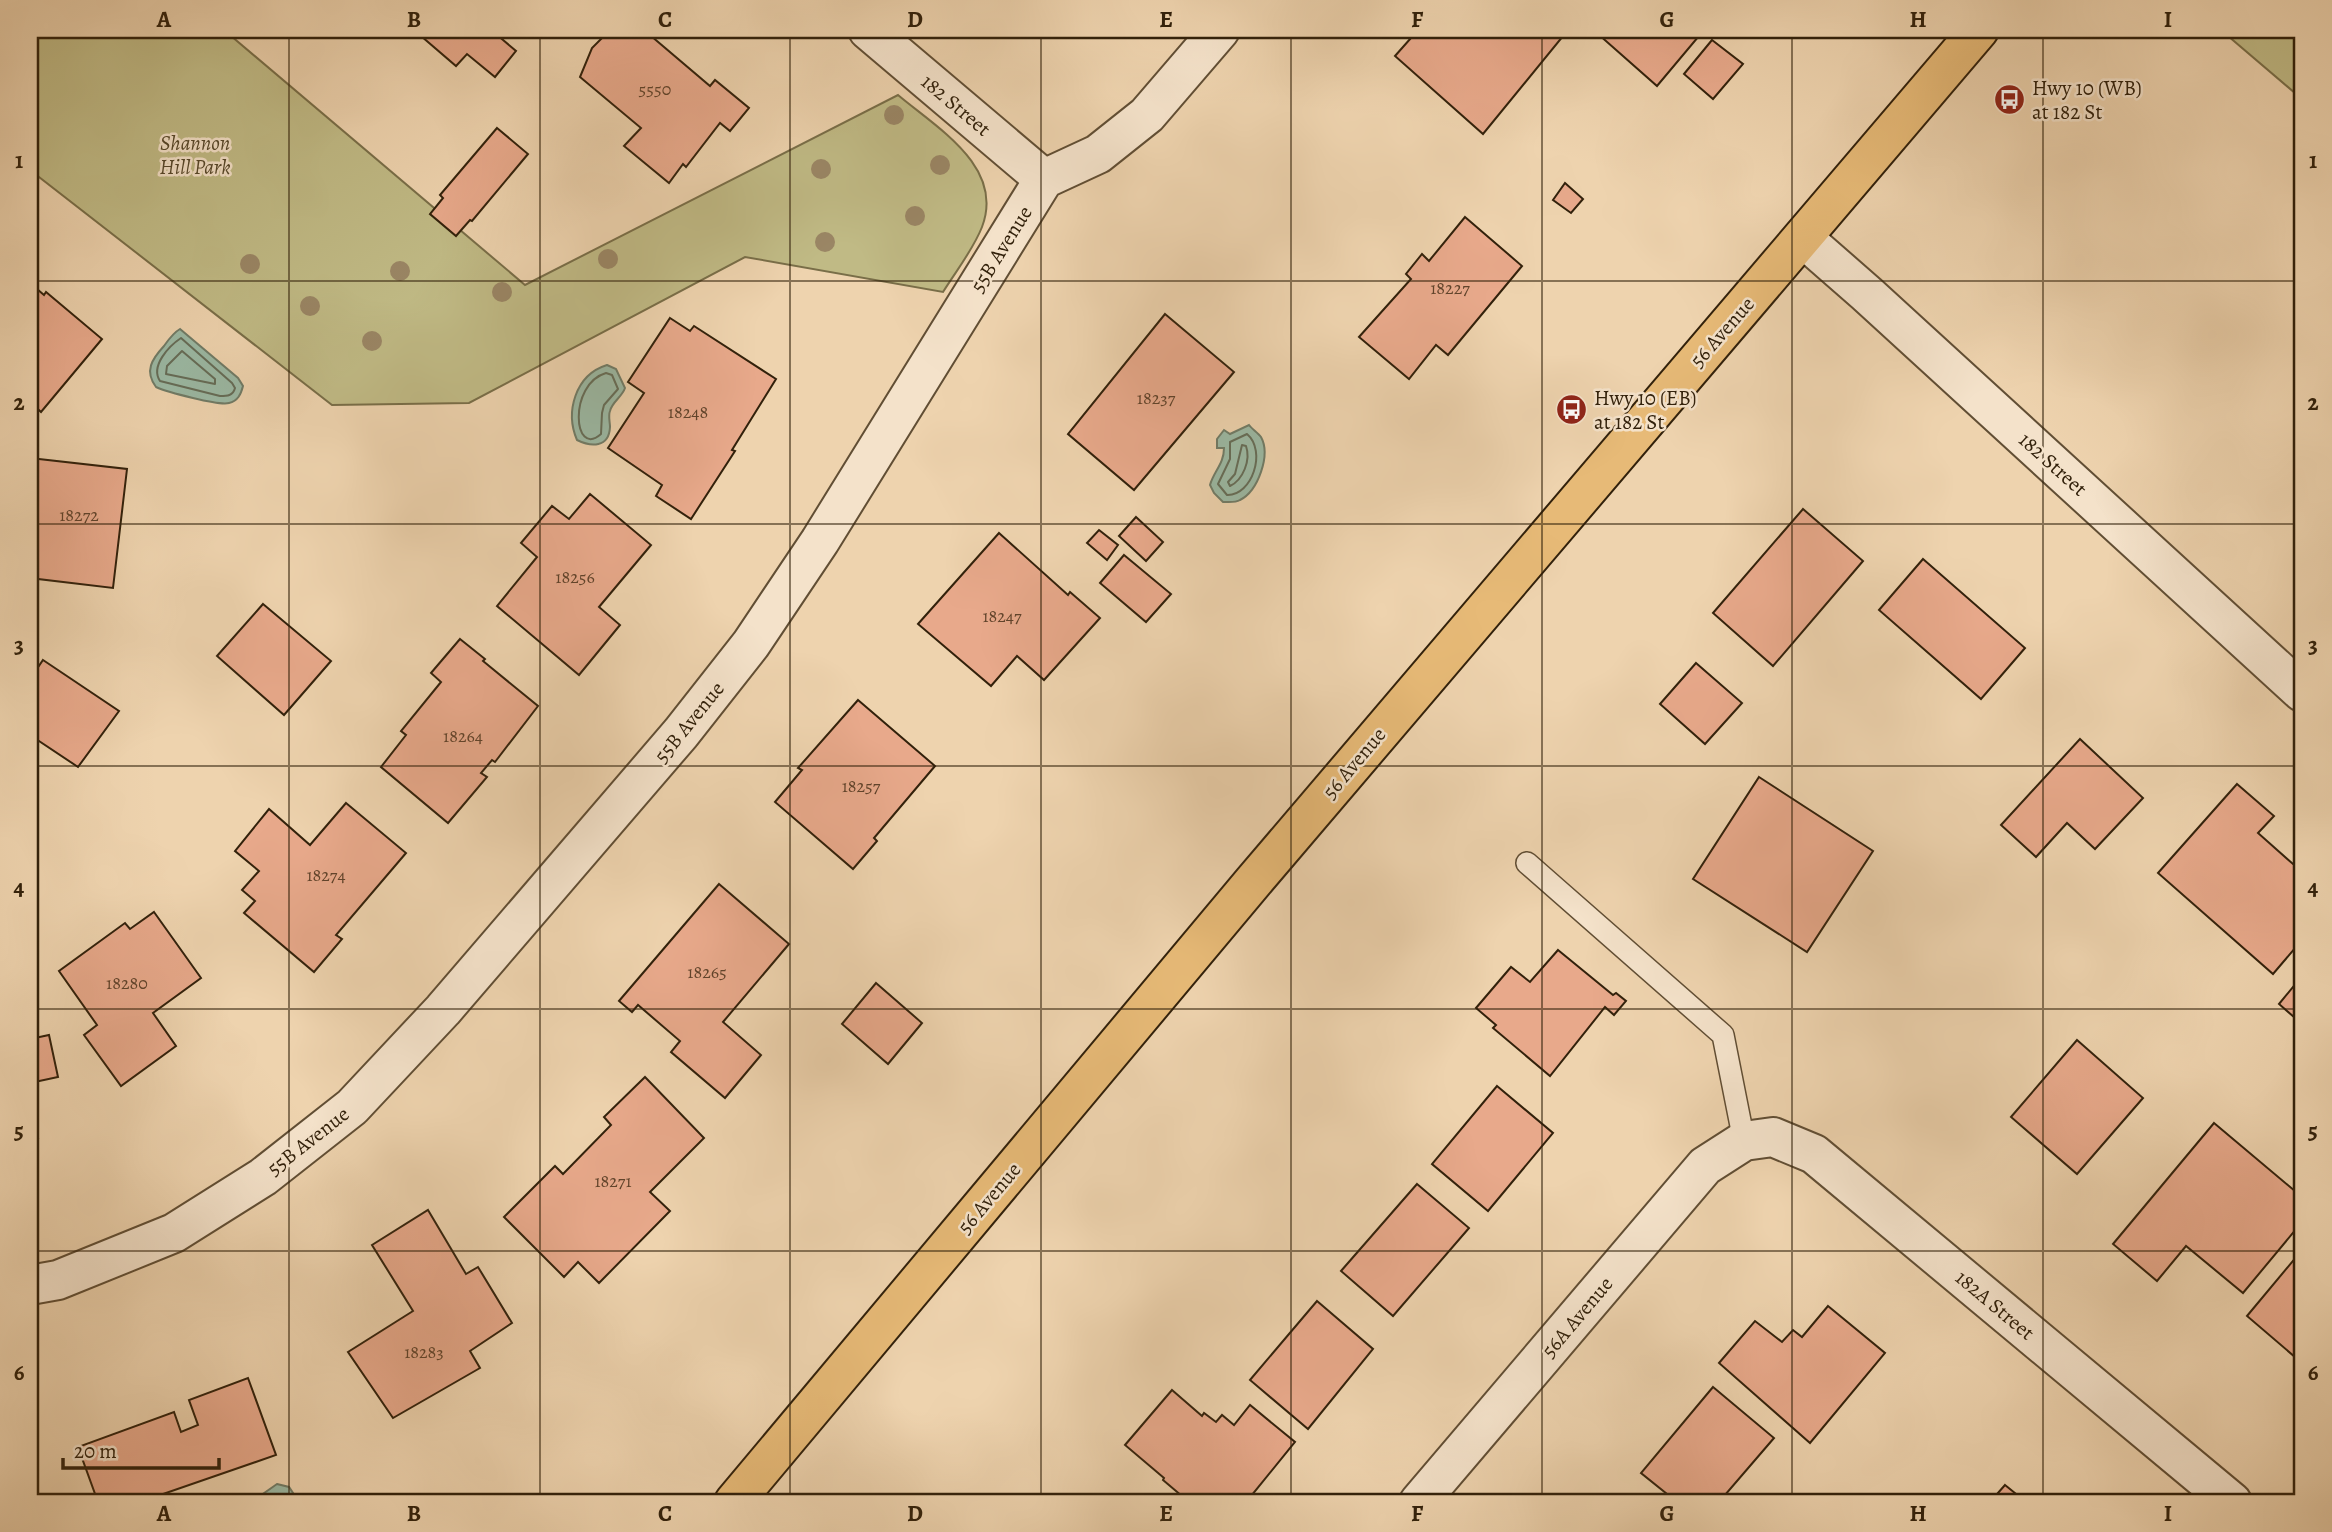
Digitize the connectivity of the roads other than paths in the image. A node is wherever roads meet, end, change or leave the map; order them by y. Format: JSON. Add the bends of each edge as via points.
{"nodes":[{"id":1,"x":868,"y":30,"type":"edge"},
{"id":2,"x":1220,"y":30,"type":"edge"},
{"id":3,"x":1979,"y":30,"type":"edge"},
{"id":4,"x":1044,"y":179,"type":"junction"},
{"id":5,"x":1803,"y":238,"type":"junction"},
{"id":6,"x":2302,"y":692,"type":"edge"},
{"id":7,"x":1527,"y":863,"type":"dead end"},
{"id":8,"x":1744,"y":1141,"type":"junction"},
{"id":9,"x":30,"y":1285,"type":"edge"},
{"id":10,"x":734,"y":1502,"type":"edge"},
{"id":11,"x":1419,"y":1502,"type":"edge"},
{"id":12,"x":2232,"y":1502,"type":"edge"}],
"edges":[{"from":1,"to":4,"type":"street","name":"182 Street"},
{"from":2,"to":4,"type":"street","via":[[1147,115],[1098,155]]},
{"from":3,"to":5,"type":"highway","name":"56 Avenue"},
{"from":4,"to":9,"type":"street","name":"55B Avenue","via":[[751,644],[681,733],[443,1010],[352,1108],[263,1177],[174,1233],[58,1280]]},
{"from":5,"to":6,"type":"street","name":"182 Street"},
{"from":5,"to":10,"type":"highway","name":"56 Avenue","via":[[1253,882]]},
{"from":7,"to":8,"type":"lane","via":[[1723,1035]]},
{"from":8,"to":11,"type":"street","name":"56A Avenue","via":[[1706,1167]]},
{"from":8,"to":12,"type":"street","name":"182A Street","via":[[1773,1138],[1814,1154]]}]}
